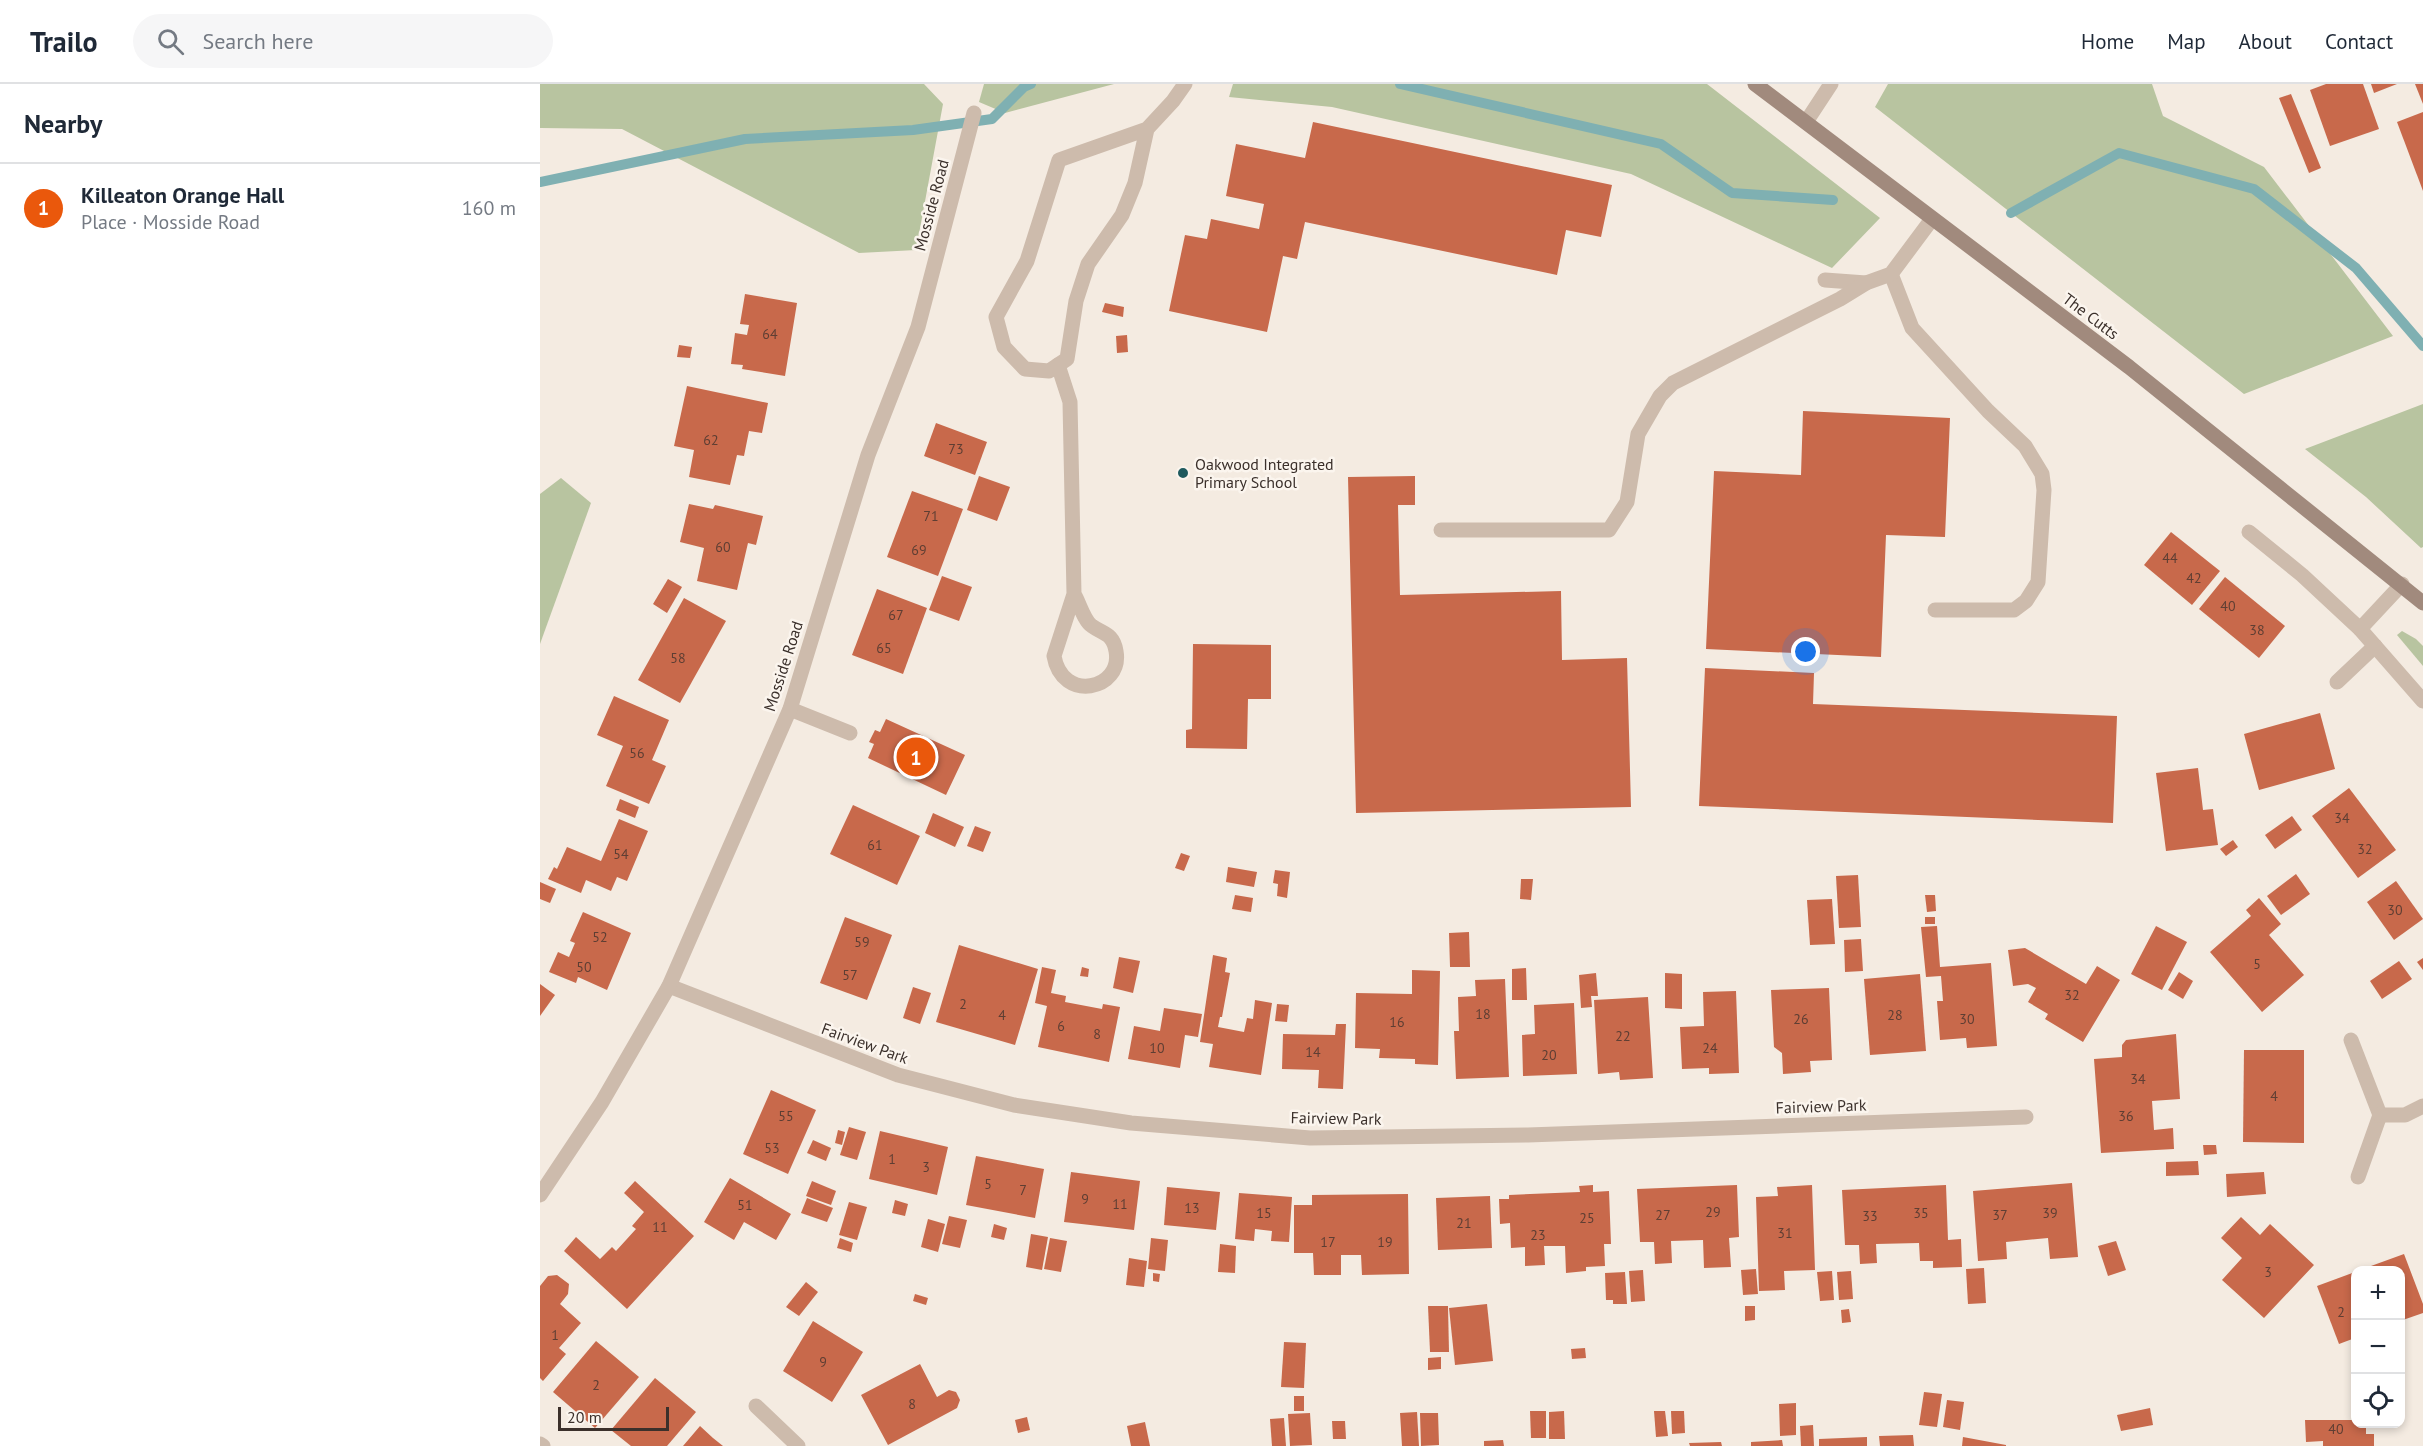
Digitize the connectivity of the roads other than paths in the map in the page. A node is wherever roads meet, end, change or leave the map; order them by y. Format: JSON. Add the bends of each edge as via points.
{"nodes":[{"id":1,"x":1185,"y":84,"type":"edge"},
{"id":2,"x":1755,"y":84,"type":"edge"},
{"id":3,"x":1831,"y":84,"type":"edge"},
{"id":4,"x":974,"y":113,"type":"dead end"},
{"id":5,"x":1806,"y":122,"type":"junction"},
{"id":6,"x":1147,"y":129,"type":"junction"},
{"id":7,"x":1932,"y":219,"type":"junction"},
{"id":8,"x":1891,"y":274,"type":"junction"},
{"id":9,"x":1825,"y":280,"type":"dead end"},
{"id":10,"x":1866,"y":284,"type":"junction"},
{"id":11,"x":1058,"y":365,"type":"junction"},
{"id":12,"x":1441,"y":530,"type":"dead end"},
{"id":13,"x":2249,"y":532,"type":"dead end"},
{"id":14,"x":2402,"y":584,"type":"junction"},
{"id":15,"x":1074,"y":594,"type":"junction"},
{"id":16,"x":2423,"y":603,"type":"edge"},
{"id":17,"x":1935,"y":610,"type":"dead end"},
{"id":18,"x":2360,"y":629,"type":"junction"},
{"id":19,"x":2375,"y":646,"type":"junction"},
{"id":20,"x":2337,"y":682,"type":"dead end"},
{"id":21,"x":2423,"y":700,"type":"edge"},
{"id":22,"x":790,"y":709,"type":"junction"},
{"id":23,"x":850,"y":733,"type":"dead end"},
{"id":24,"x":669,"y":986,"type":"junction"},
{"id":25,"x":2351,"y":1040,"type":"dead end"},
{"id":26,"x":2423,"y":1106,"type":"edge"},
{"id":27,"x":2380,"y":1115,"type":"junction"},
{"id":28,"x":2026,"y":1117,"type":"dead end"},
{"id":29,"x":2358,"y":1177,"type":"dead end"},
{"id":30,"x":540,"y":1195,"type":"edge"},
{"id":31,"x":756,"y":1406,"type":"dead end"},
{"id":32,"x":798,"y":1446,"type":"edge"}],
"edges":[{"from":1,"to":6,"type":"street"},
{"from":2,"to":5,"type":"street","name":"The Cutts"},
{"from":3,"to":5,"type":"street"},
{"from":4,"to":22,"type":"street","name":"Mosside Road","via":[[918,327],[868,455]]},
{"from":5,"to":7,"type":"street","name":"The Cutts"},
{"from":6,"to":11,"type":"street","via":[[1135,183],[1122,215],[1088,264],[1076,301],[1068,359]]},
{"from":6,"to":11,"type":"street","via":[[1059,160],[1027,261],[996,317],[1004,347],[1025,369],[1049,371]]},
{"from":7,"to":8,"type":"street"},
{"from":7,"to":14,"type":"street","name":"The Cutts","via":[[2129,367]]},
{"from":8,"to":10,"type":"street"},
{"from":8,"to":17,"type":"street","via":[[1912,328],[2025,446],[2042,474],[2038,582],[2026,601],[2014,610]]},
{"from":9,"to":10,"type":"street"},
{"from":10,"to":12,"type":"street","via":[[1673,383],[1660,396],[1638,434],[1628,502],[1609,530]]},
{"from":11,"to":15,"type":"street","via":[[1070,402]]},
{"from":13,"to":18,"type":"street"},
{"from":14,"to":16,"type":"street","name":"The Cutts"},
{"from":14,"to":18,"type":"street"},
{"from":15,"to":15,"type":"street","via":[[1090,626],[1107,635],[1116,652],[1116,662],[1107,678],[1089,687],[1061,676],[1054,656]]},
{"from":18,"to":19,"type":"street"},
{"from":19,"to":20,"type":"street"},
{"from":19,"to":21,"type":"street"},
{"from":22,"to":23,"type":"street"},
{"from":22,"to":24,"type":"street","name":"Mosside Road"},
{"from":24,"to":28,"type":"street","name":"Fairview Park","via":[[898,1076],[1014,1105],[1131,1123],[1310,1138],[1528,1135]]},
{"from":24,"to":30,"type":"street","name":"Mosside Road","via":[[602,1102]]},
{"from":25,"to":27,"type":"street"},
{"from":26,"to":27,"type":"street","via":[[2405,1115]]},
{"from":27,"to":29,"type":"street"},
{"from":31,"to":32,"type":"street"}]}
